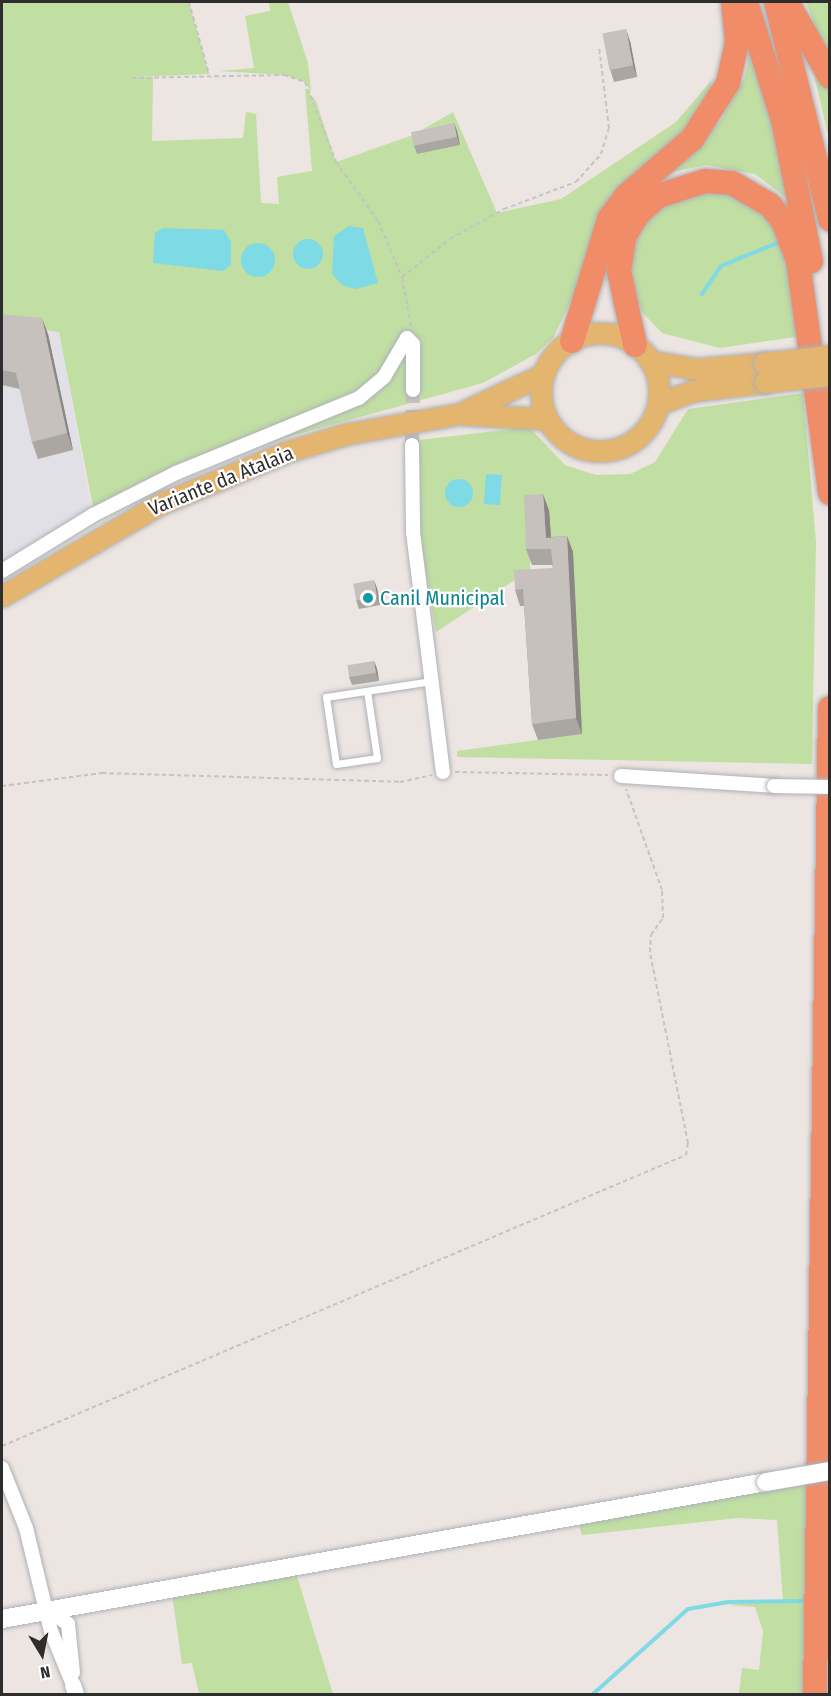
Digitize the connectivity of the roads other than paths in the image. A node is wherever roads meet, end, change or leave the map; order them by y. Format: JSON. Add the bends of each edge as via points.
{"nodes":[{"id":1,"x":733,"y":2,"type":"edge"},
{"id":2,"x":746,"y":2,"type":"edge"},
{"id":3,"x":776,"y":2,"type":"edge"},
{"id":4,"x":788,"y":2,"type":"edge"},
{"id":5,"x":830,"y":77,"type":"edge"},
{"id":6,"x":830,"y":219,"type":"edge"},
{"id":7,"x":572,"y":341,"type":"junction"},
{"id":8,"x":643,"y":353,"type":"junction"},
{"id":9,"x":830,"y":356,"type":"edge"},
{"id":10,"x":765,"y":373,"type":"junction"},
{"id":11,"x":544,"y":374,"type":"junction"},
{"id":12,"x":830,"y":375,"type":"edge"},
{"id":13,"x":413,"y":390,"type":"tunnel mouth"},
{"id":14,"x":830,"y":393,"type":"edge"},
{"id":15,"x":658,"y":404,"type":"junction"},
{"id":16,"x":458,"y":414,"type":"junction"},
{"id":17,"x":547,"y":419,"type":"junction"},
{"id":18,"x":412,"y":445,"type":"tunnel mouth"},
{"id":19,"x":830,"y":493,"type":"edge"},
{"id":20,"x":2,"y":571,"type":"edge"},
{"id":21,"x":2,"y":596,"type":"edge"},
{"id":22,"x":432,"y":681,"type":"junction"},
{"id":23,"x":367,"y":691,"type":"junction"},
{"id":24,"x":830,"y":708,"type":"edge"},
{"id":25,"x":443,"y":772,"type":"road end"},
{"id":26,"x":621,"y":776,"type":"road end"},
{"id":27,"x":830,"y":787,"type":"edge"},
{"id":28,"x":2,"y":1468,"type":"edge"},
{"id":29,"x":830,"y":1471,"type":"edge"},
{"id":30,"x":49,"y":1611,"type":"junction"},
{"id":31,"x":2,"y":1619,"type":"edge"},
{"id":32,"x":74,"y":1690,"type":"edge"},
{"id":33,"x":815,"y":1695,"type":"edge"}],
"edges":[{"from":1,"to":7,"type":"highway","via":[[736,42],[728,84],[713,115],[692,139],[627,195],[609,219]]},
{"from":2,"to":14,"type":"highway","via":[[764,49],[802,200]]},
{"from":3,"to":6,"type":"highway"},
{"from":4,"to":5,"type":"highway"},
{"from":7,"to":8,"type":"main road","via":[[604,334]]},
{"from":7,"to":11,"type":"main road","via":[[554,355]]},
{"from":8,"to":10,"type":"main road","via":[[697,369]]},
{"from":8,"to":15,"type":"main road"},
{"from":8,"to":19,"type":"highway","via":[[619,271],[626,235],[639,213],[658,196],[705,181],[732,183],[770,205],[792,240],[798,261]]},
{"from":9,"to":10,"type":"main road","bridge":true},
{"from":10,"to":12,"type":"main road","bridge":true},
{"from":10,"to":15,"type":"main road","via":[[692,391]]},
{"from":11,"to":16,"type":"main road","name":"Variante da Atalaia"},
{"from":11,"to":17,"type":"main road","via":[[541,397]]},
{"from":13,"to":20,"type":"street","via":[[410,339],[399,344],[384,377],[359,398],[176,473],[93,515]]},
{"from":15,"to":17,"type":"main road","via":[[642,434],[613,450],[580,448]]},
{"from":16,"to":17,"type":"main road","name":"Variante da Atalaia"},
{"from":16,"to":21,"type":"main road","name":"Variante da Atalaia","via":[[346,434],[223,476],[160,504]]},
{"from":18,"to":22,"type":"street","via":[[413,532]]},
{"from":22,"to":23,"type":"lane"},
{"from":22,"to":25,"type":"street"},
{"from":23,"to":23,"type":"lane","via":[[326,697],[336,765],[377,758]]},
{"from":24,"to":33,"type":"highway"},
{"from":26,"to":27,"type":"street","bridge":true},
{"from":28,"to":30,"type":"street"},
{"from":29,"to":30,"type":"main road","bridge":true},
{"from":30,"to":31,"type":"main road"},
{"from":30,"to":32,"type":"street","via":[[68,1624]]}]}
